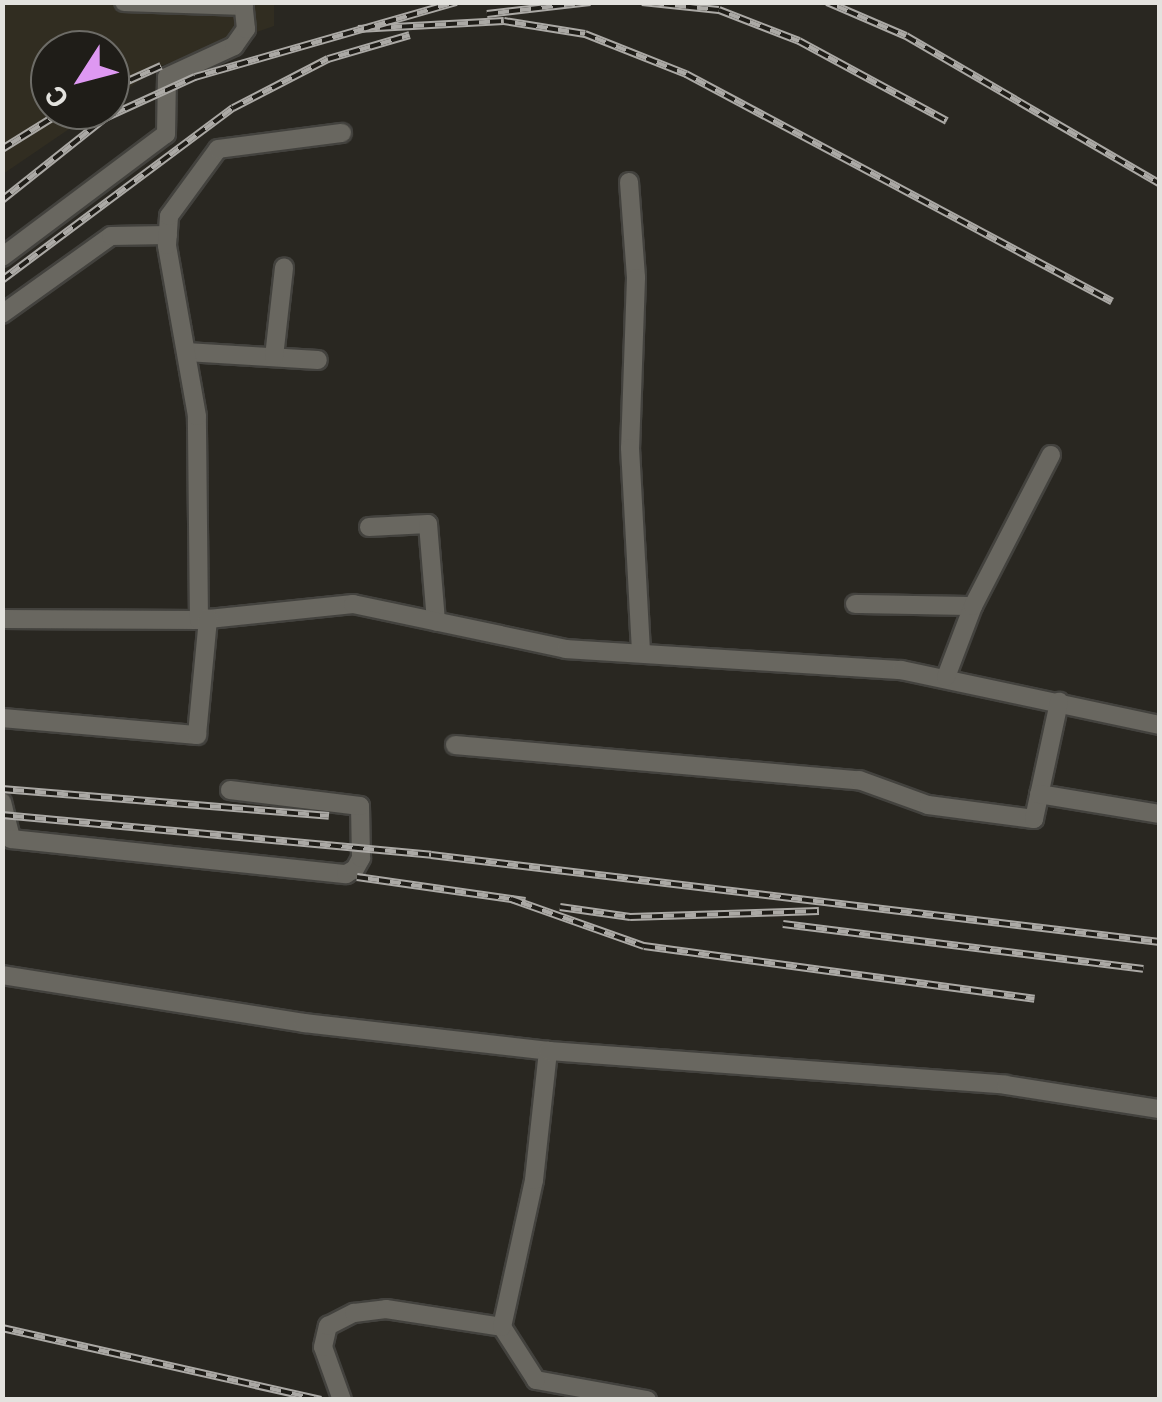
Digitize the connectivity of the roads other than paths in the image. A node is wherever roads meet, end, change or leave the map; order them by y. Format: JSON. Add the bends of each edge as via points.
{"nodes":[{"id":1,"x":124,"y":2,"type":"edge"},
{"id":2,"x":244,"y":4,"type":"edge"},
{"id":3,"x":342,"y":133,"type":"dead end"},
{"id":4,"x":629,"y":182,"type":"dead end"},
{"id":5,"x":168,"y":234,"type":"junction"},
{"id":6,"x":2,"y":257,"type":"edge"},
{"id":7,"x":284,"y":268,"type":"dead end"},
{"id":8,"x":2,"y":314,"type":"edge"},
{"id":9,"x":186,"y":352,"type":"junction"},
{"id":10,"x":274,"y":357,"type":"junction"},
{"id":11,"x":318,"y":360,"type":"dead end"},
{"id":12,"x":1051,"y":455,"type":"dead end"},
{"id":13,"x":369,"y":527,"type":"dead end"},
{"id":14,"x":856,"y":604,"type":"dead end"},
{"id":15,"x":973,"y":606,"type":"junction"},
{"id":16,"x":2,"y":618,"type":"edge"},
{"id":17,"x":208,"y":618,"type":"junction"},
{"id":18,"x":436,"y":622,"type":"junction"},
{"id":19,"x":642,"y":653,"type":"junction"},
{"id":20,"x":946,"y":676,"type":"junction"},
{"id":21,"x":1059,"y":702,"type":"junction"},
{"id":22,"x":2,"y":718,"type":"edge"},
{"id":23,"x":1160,"y":724,"type":"edge"},
{"id":24,"x":456,"y":745,"type":"dead end"},
{"id":25,"x":230,"y":790,"type":"dead end"},
{"id":26,"x":1040,"y":794,"type":"junction"},
{"id":27,"x":2,"y":802,"type":"edge"},
{"id":28,"x":1160,"y":814,"type":"edge"},
{"id":29,"x":2,"y":975,"type":"edge"},
{"id":30,"x":548,"y":1051,"type":"junction"},
{"id":31,"x":1160,"y":1109,"type":"edge"},
{"id":32,"x":502,"y":1327,"type":"junction"},
{"id":33,"x":342,"y":1400,"type":"edge"},
{"id":34,"x":647,"y":1400,"type":"edge"}],
"edges":[{"from":1,"to":2,"type":"street"},
{"from":2,"to":6,"type":"street","via":[[246,29],[234,46],[168,78],[166,134]]},
{"from":3,"to":5,"type":"street","via":[[218,149],[169,216]]},
{"from":4,"to":19,"type":"street","via":[[636,278],[630,448]]},
{"from":5,"to":8,"type":"street","via":[[111,236]]},
{"from":5,"to":9,"type":"street"},
{"from":7,"to":10,"type":"street"},
{"from":9,"to":10,"type":"street"},
{"from":9,"to":17,"type":"street","via":[[197,416]]},
{"from":10,"to":11,"type":"street"},
{"from":12,"to":15,"type":"street"},
{"from":13,"to":18,"type":"street","via":[[428,524]]},
{"from":14,"to":15,"type":"street"},
{"from":15,"to":20,"type":"street"},
{"from":16,"to":17,"type":"street"},
{"from":17,"to":18,"type":"street","via":[[352,604]]},
{"from":17,"to":22,"type":"street","via":[[197,735]]},
{"from":18,"to":19,"type":"street","via":[[566,648]]},
{"from":19,"to":20,"type":"street"},
{"from":20,"to":21,"type":"street"},
{"from":21,"to":23,"type":"street"},
{"from":21,"to":26,"type":"street"},
{"from":24,"to":26,"type":"street","via":[[859,780],[928,806],[1034,819]]},
{"from":25,"to":27,"type":"street","via":[[360,806],[361,858],[355,869],[346,874],[11,839]]},
{"from":26,"to":28,"type":"street"},
{"from":29,"to":30,"type":"street","via":[[304,1023]]},
{"from":30,"to":31,"type":"street","via":[[1006,1085]]},
{"from":30,"to":32,"type":"street","via":[[534,1180]]},
{"from":32,"to":33,"type":"street","via":[[386,1309],[354,1314],[328,1326],[324,1348]]},
{"from":32,"to":34,"type":"street","via":[[536,1380]]}]}
